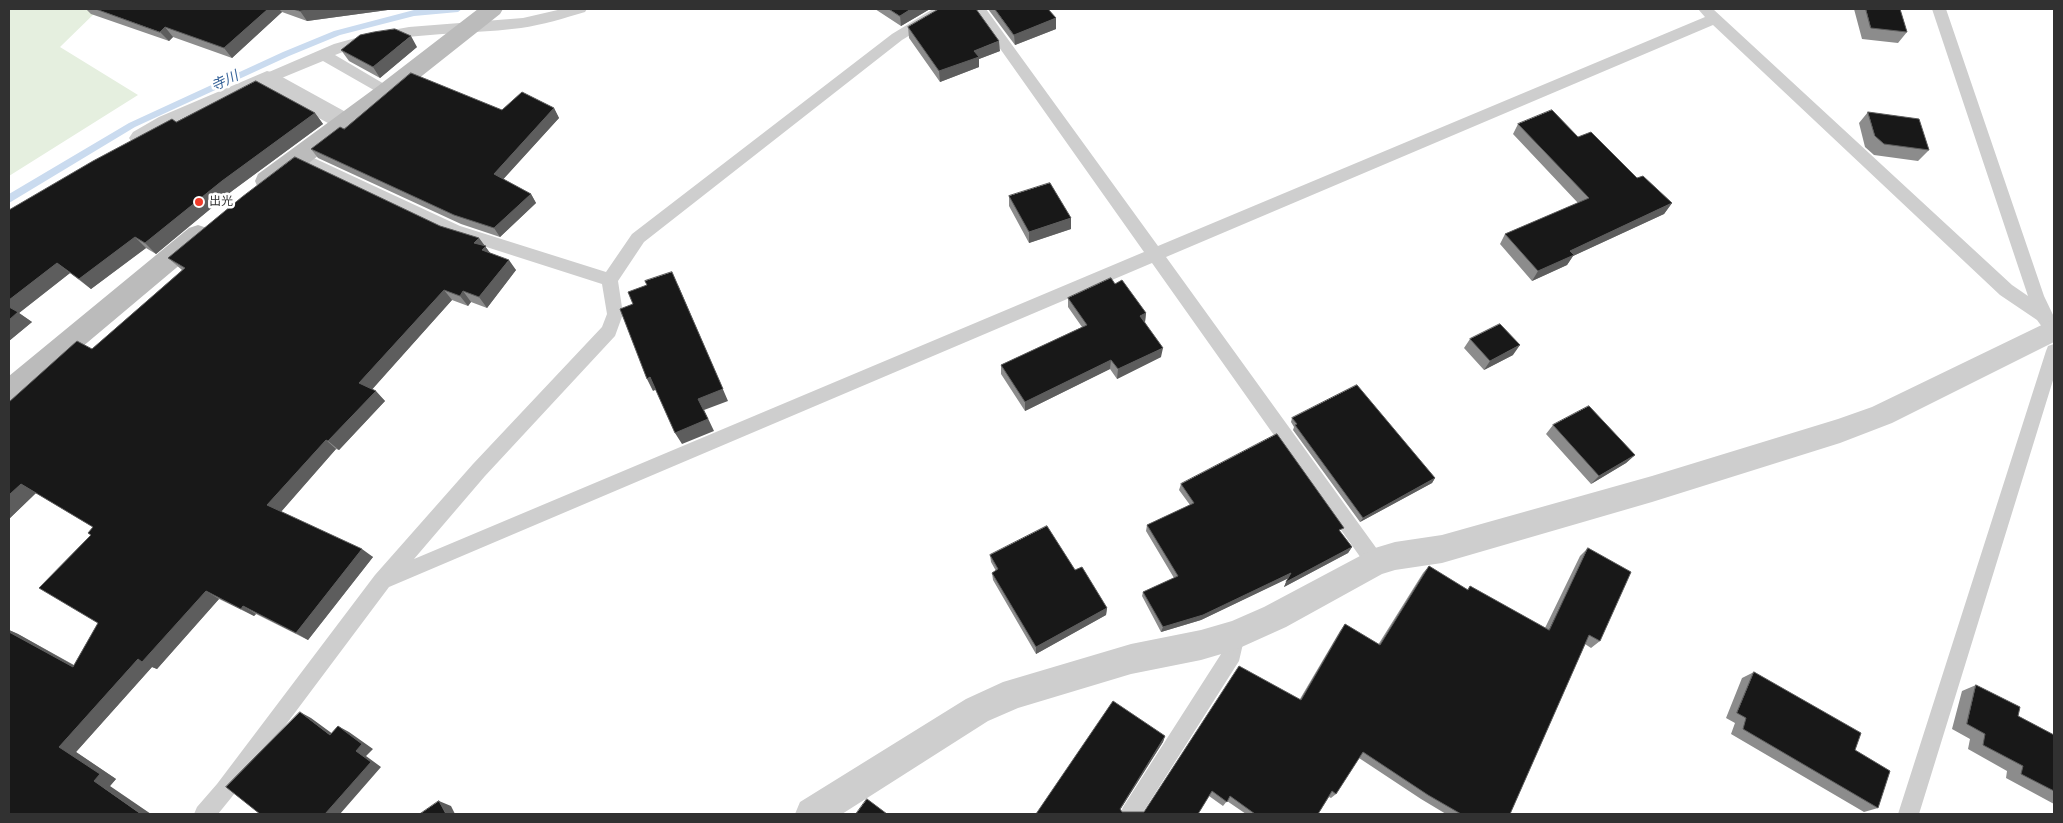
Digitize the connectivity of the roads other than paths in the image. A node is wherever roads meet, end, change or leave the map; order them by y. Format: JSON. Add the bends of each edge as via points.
{"nodes":[{"id":1,"x":580,"y":9,"type":"edge"},
{"id":2,"x":943,"y":9,"type":"edge"},
{"id":3,"x":979,"y":9,"type":"edge"},
{"id":4,"x":1939,"y":9,"type":"edge"},
{"id":5,"x":1710,"y":13,"type":"edge"},
{"id":6,"x":478,"y":19,"type":"edge"},
{"id":7,"x":324,"y":55,"type":"junction"},
{"id":8,"x":267,"y":79,"type":"junction"},
{"id":9,"x":386,"y":92,"type":"junction"},
{"id":10,"x":345,"y":122,"type":"junction"},
{"id":11,"x":126,"y":147,"type":"edge"},
{"id":12,"x":298,"y":157,"type":"junction"},
{"id":13,"x":249,"y":195,"type":"edge"},
{"id":14,"x":212,"y":224,"type":"edge"},
{"id":15,"x":1154,"y":256,"type":"junction"},
{"id":16,"x":610,"y":280,"type":"junction"},
{"id":17,"x":2051,"y":325,"type":"edge"},
{"id":18,"x":2054,"y":351,"type":"edge"},
{"id":19,"x":9,"y":392,"type":"edge"},
{"id":20,"x":1375,"y":562,"type":"junction"},
{"id":21,"x":382,"y":581,"type":"junction"},
{"id":22,"x":1235,"y":635,"type":"junction"},
{"id":23,"x":204,"y":814,"type":"edge"},
{"id":24,"x":812,"y":814,"type":"edge"},
{"id":25,"x":1130,"y":814,"type":"edge"},
{"id":26,"x":1908,"y":814,"type":"edge"}],
"edges":[{"from":1,"to":6,"type":"lane","via":[[523,23]]},
{"from":2,"to":16,"type":"lane","via":[[897,37],[638,238]]},
{"from":3,"to":15,"type":"lane"},
{"from":4,"to":17,"type":"lane"},
{"from":5,"to":15,"type":"lane"},
{"from":5,"to":17,"type":"lane","via":[[2006,290]]},
{"from":6,"to":7,"type":"lane","via":[[370,39]]},
{"from":6,"to":9,"type":"street"},
{"from":7,"to":8,"type":"lane"},
{"from":7,"to":9,"type":"lane"},
{"from":8,"to":10,"type":"street"},
{"from":8,"to":11,"type":"street","via":[[167,123]]},
{"from":9,"to":10,"type":"street"},
{"from":10,"to":12,"type":"street"},
{"from":12,"to":13,"type":"street"},
{"from":12,"to":16,"type":"lane","via":[[455,231]]},
{"from":14,"to":19,"type":"street"},
{"from":15,"to":20,"type":"lane"},
{"from":15,"to":21,"type":"lane"},
{"from":16,"to":21,"type":"lane","via":[[615,314],[609,331],[479,470]]},
{"from":17,"to":20,"type":"street","via":[[1882,415],[1840,431],[1442,549]]},
{"from":18,"to":26,"type":"lane"},
{"from":20,"to":22,"type":"street","via":[[1274,618]]},
{"from":21,"to":23,"type":"lane"},
{"from":22,"to":24,"type":"street","via":[[1131,659],[1014,693],[977,710]]},
{"from":22,"to":25,"type":"lane","via":[[1232,654]]}]}
